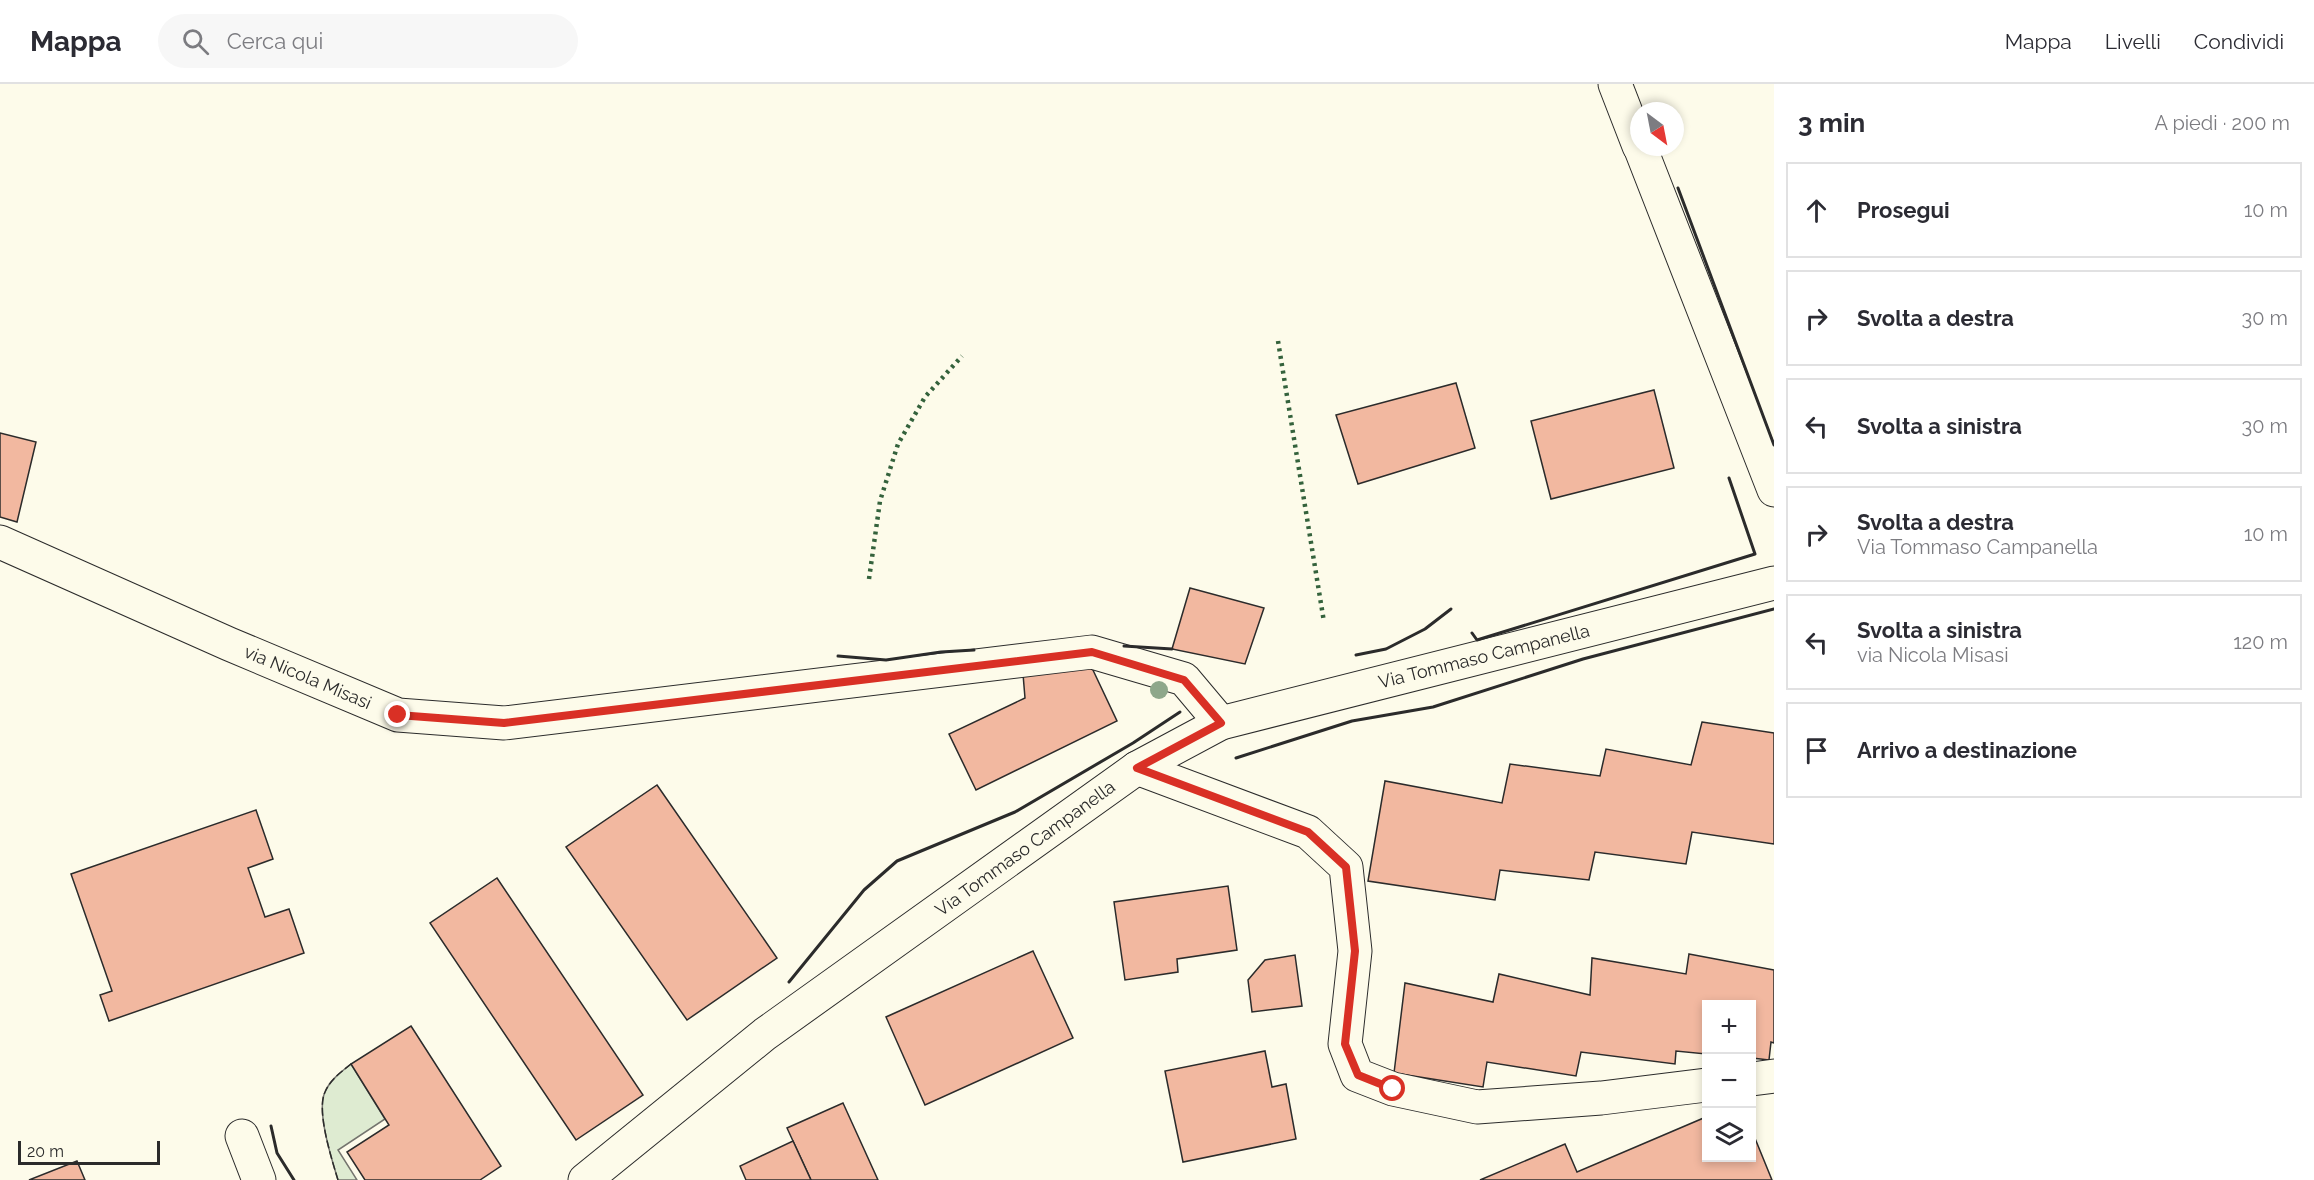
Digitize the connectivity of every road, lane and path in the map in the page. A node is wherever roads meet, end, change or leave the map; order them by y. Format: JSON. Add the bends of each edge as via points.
{"nodes":[{"id":1,"x":1615,"y":84,"type":"edge"},
{"id":2,"x":1630,"y":123,"type":"edge"},
{"id":3,"x":1643,"y":156,"type":"edge"},
{"id":4,"x":1774,"y":490,"type":"edge"},
{"id":5,"x":0,"y":542,"type":"edge"},
{"id":6,"x":1774,"y":583,"type":"edge"},
{"id":7,"x":1221,"y":723,"type":"junction"},
{"id":8,"x":1137,"y":768,"type":"junction"},
{"id":9,"x":1774,"y":1076,"type":"edge"},
{"id":10,"x":1756,"y":1078,"type":"edge"},
{"id":11,"x":1702,"y":1086,"type":"edge"},
{"id":12,"x":242,"y":1136,"type":"dead end"},
{"id":13,"x":259,"y":1180,"type":"edge"},
{"id":14,"x":585,"y":1180,"type":"edge"}],
"edges":[{"from":1,"to":2,"type":"street"},
{"from":3,"to":4,"type":"street"},
{"from":5,"to":7,"type":"street","name":"via Nicola Misasi","via":[[398,715],[504,723],[1092,652],[1184,680]]},
{"from":6,"to":7,"type":"street","name":"Via Tommaso Campanella"},
{"from":7,"to":8,"type":"street","name":"Via Tommaso Campanella"},
{"from":8,"to":11,"type":"street","via":[[1308,832],[1346,867],[1355,951],[1345,1044],[1358,1075],[1393,1089],[1477,1107]]},
{"from":8,"to":14,"type":"street","name":"Via Tommaso Campanella","via":[[765,1034]]},
{"from":9,"to":10,"type":"street"},
{"from":12,"to":13,"type":"street"}]}
